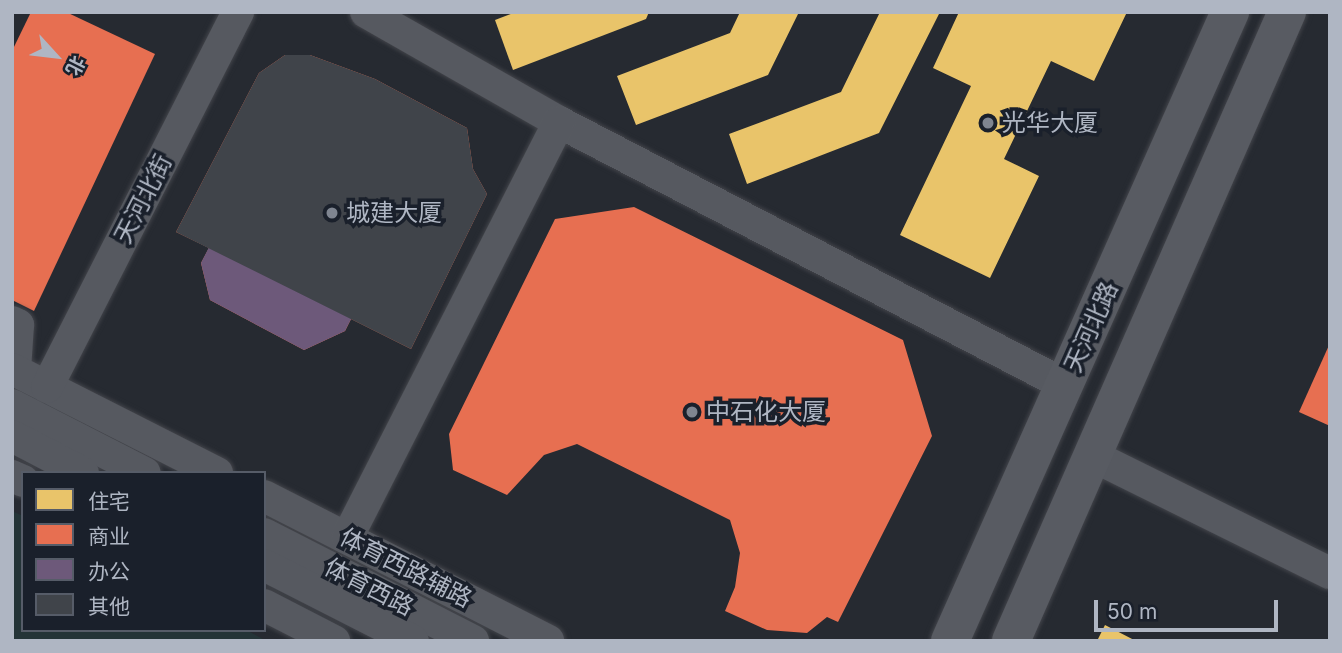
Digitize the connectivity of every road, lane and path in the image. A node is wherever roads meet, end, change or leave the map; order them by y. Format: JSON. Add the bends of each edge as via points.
{"nodes":[{"id":1,"x":238,"y":12,"type":"edge"},
{"id":2,"x":366,"y":12,"type":"edge"},
{"id":3,"x":1230,"y":12,"type":"edge"},
{"id":4,"x":1287,"y":12,"type":"edge"},
{"id":5,"x":559,"y":122,"type":"junction"},
{"id":6,"x":12,"y":322,"type":"edge"},
{"id":7,"x":14,"y":369,"type":"edge"},
{"id":8,"x":1065,"y":385,"type":"junction"},
{"id":9,"x":47,"y":387,"type":"junction"},
{"id":10,"x":12,"y":405,"type":"edge"},
{"id":11,"x":12,"y":436,"type":"edge"},
{"id":12,"x":1093,"y":456,"type":"junction"},
{"id":13,"x":79,"y":471,"type":"edge"},
{"id":14,"x":141,"y":471,"type":"edge"},
{"id":15,"x":213,"y":471,"type":"edge"},
{"id":16,"x":266,"y":497,"type":"edge"},
{"id":17,"x":266,"y":535,"type":"edge"},
{"id":18,"x":347,"y":538,"type":"junction"},
{"id":19,"x":266,"y":566,"type":"edge"},
{"id":20,"x":1330,"y":573,"type":"edge"},
{"id":21,"x":266,"y":606,"type":"edge"},
{"id":22,"x":334,"y":641,"type":"edge"},
{"id":23,"x":413,"y":641,"type":"edge"},
{"id":24,"x":473,"y":641,"type":"edge"},
{"id":25,"x":548,"y":641,"type":"edge"},
{"id":26,"x":950,"y":641,"type":"edge"},
{"id":27,"x":1011,"y":641,"type":"edge"}],
"edges":[{"from":1,"to":9,"type":"street","name":"天河北街"},
{"from":2,"to":5,"type":"street"},
{"from":3,"to":8,"type":"main road","name":"天河北路"},
{"from":4,"to":12,"type":"main road"},
{"from":5,"to":8,"type":"street"},
{"from":5,"to":18,"type":"street"},
{"from":6,"to":7,"type":"street","via":[[18,325]]},
{"from":7,"to":9,"type":"street"},
{"from":8,"to":26,"type":"main road","name":"天河北路"},
{"from":9,"to":15,"type":"street"},
{"from":10,"to":14,"type":"street"},
{"from":11,"to":13,"type":"street"},
{"from":12,"to":20,"type":"street"},
{"from":12,"to":27,"type":"main road"},
{"from":16,"to":18,"type":"street","name":"体育西路辅路"},
{"from":17,"to":24,"type":"street","name":"体育西路"},
{"from":18,"to":25,"type":"street","name":"体育西路辅路"},
{"from":19,"to":23,"type":"street","name":"体育西路"},
{"from":21,"to":22,"type":"street"}]}
